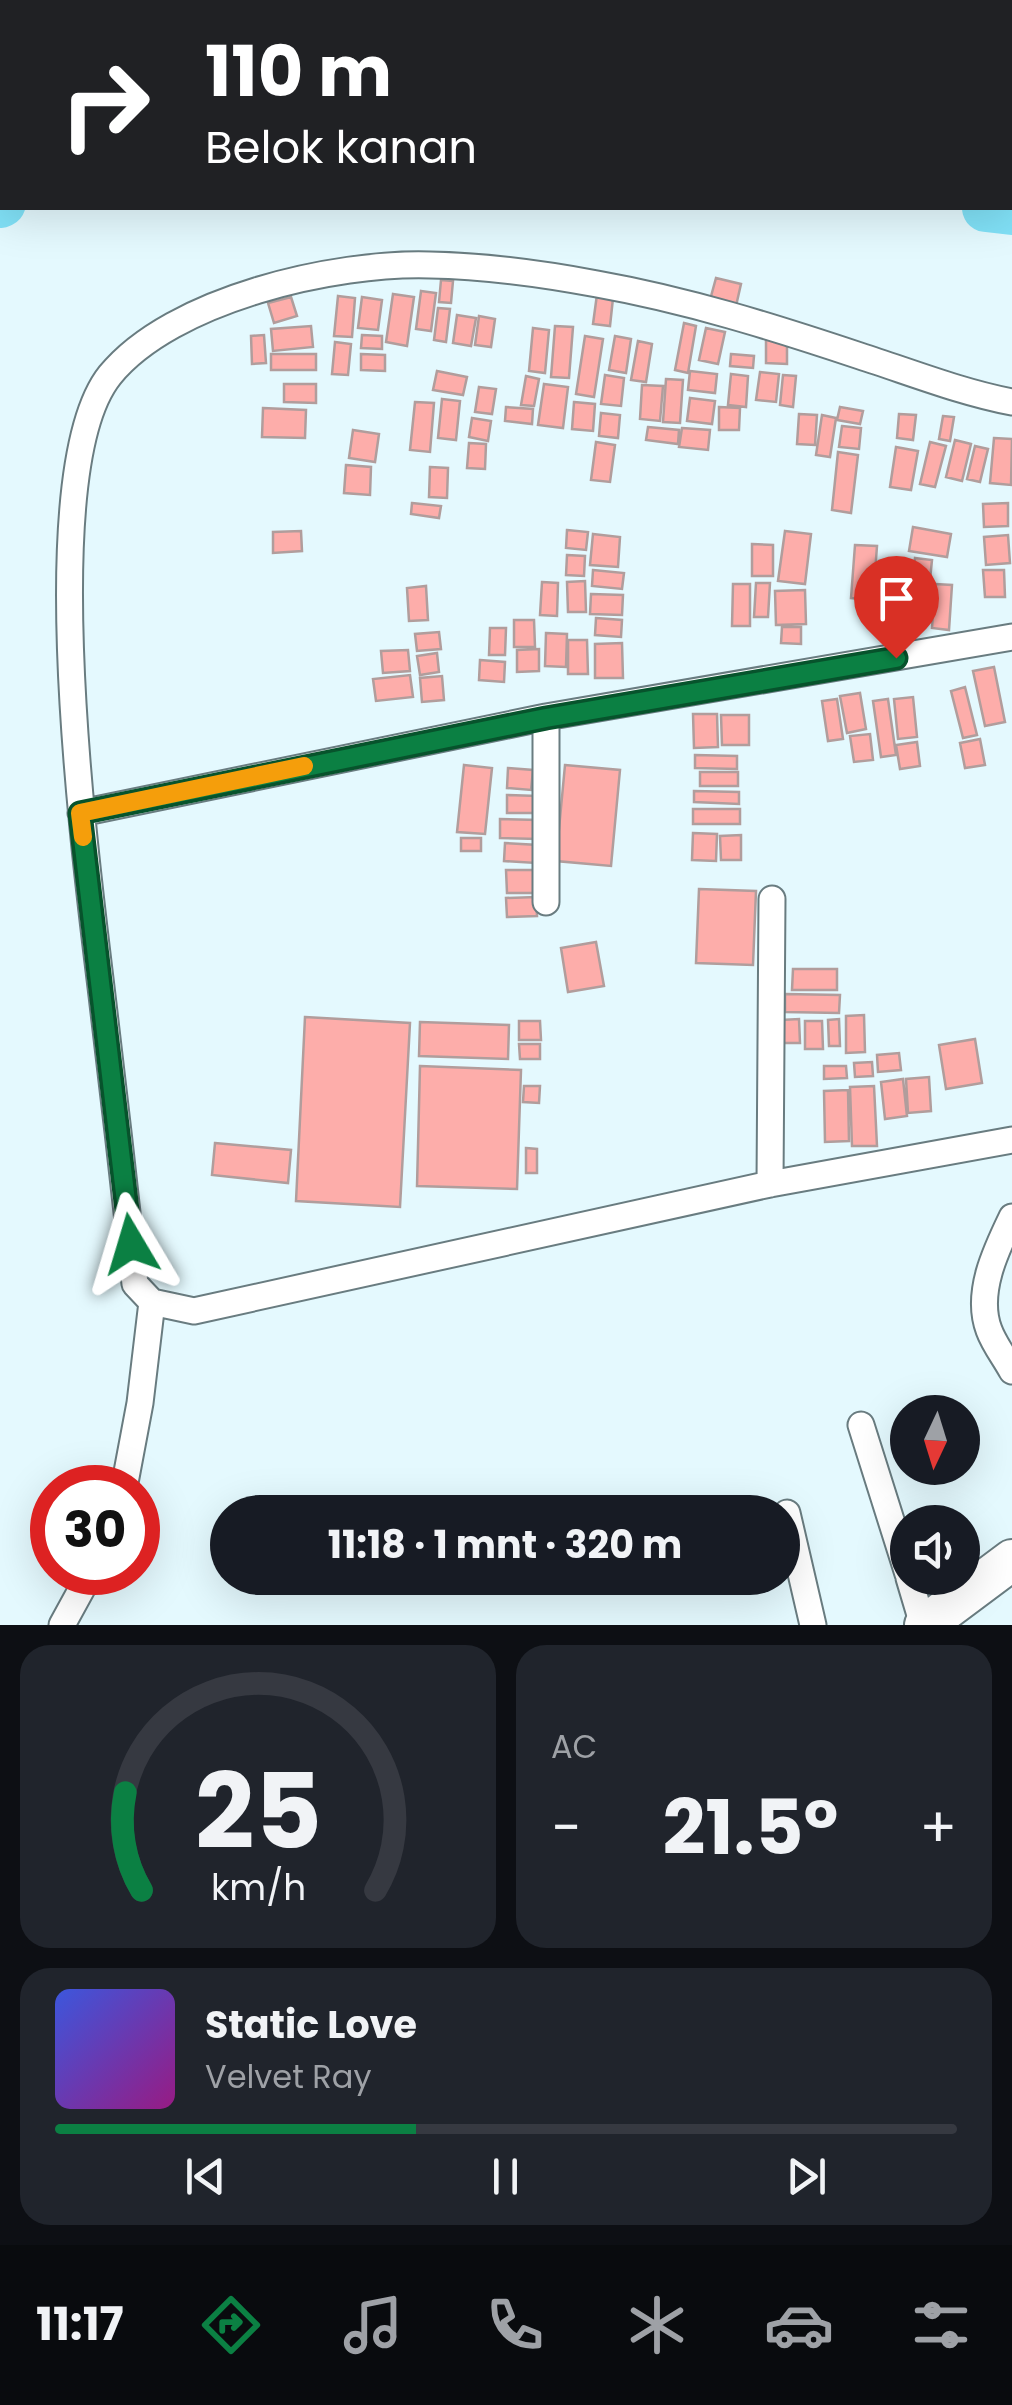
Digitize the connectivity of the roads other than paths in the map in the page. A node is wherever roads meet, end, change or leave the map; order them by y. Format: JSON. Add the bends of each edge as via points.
{"nodes":[{"id":1,"x":1012,"y":402,"type":"edge"},
{"id":2,"x":1012,"y":638,"type":"edge"},
{"id":3,"x":546,"y":718,"type":"junction"},
{"id":4,"x":80,"y":813,"type":"junction"},
{"id":5,"x":772,"y":899,"type":"dead end"},
{"id":6,"x":546,"y":902,"type":"dead end"},
{"id":7,"x":1012,"y":1140,"type":"edge"},
{"id":8,"x":770,"y":1184,"type":"junction"},
{"id":9,"x":1012,"y":1218,"type":"edge"},
{"id":10,"x":152,"y":1302,"type":"junction"},
{"id":11,"x":1012,"y":1371,"type":"edge"},
{"id":12,"x":862,"y":1425,"type":"dead end"},
{"id":13,"x":128,"y":1465,"type":"edge"},
{"id":14,"x":890,"y":1517,"type":"edge"},
{"id":15,"x":1012,"y":1560,"type":"edge"},
{"id":16,"x":800,"y":1571,"type":"edge"},
{"id":17,"x":79,"y":1595,"type":"edge"},
{"id":18,"x":914,"y":1595,"type":"edge"},
{"id":19,"x":62,"y":1625,"type":"edge"},
{"id":20,"x":813,"y":1625,"type":"edge"},
{"id":21,"x":924,"y":1625,"type":"edge"}],
"edges":[{"from":1,"to":4,"type":"street","via":[[723,310],[594,283],[430,264],[365,268],[258,289],[200,311],[142,344],[90,408],[75,479],[69,603]]},
{"from":2,"to":3,"type":"street"},
{"from":3,"to":4,"type":"street"},
{"from":3,"to":6,"type":"street"},
{"from":4,"to":10,"type":"street","via":[[136,1284]]},
{"from":5,"to":8,"type":"street"},
{"from":7,"to":8,"type":"street"},
{"from":8,"to":10,"type":"street","via":[[194,1311]]},
{"from":9,"to":11,"type":"street","via":[[993,1257],[986,1304],[988,1328]]},
{"from":10,"to":13,"type":"street"},
{"from":12,"to":14,"type":"street"},
{"from":15,"to":21,"type":"main road"},
{"from":16,"to":20,"type":"street"},
{"from":17,"to":19,"type":"street"},
{"from":18,"to":21,"type":"street"}]}
